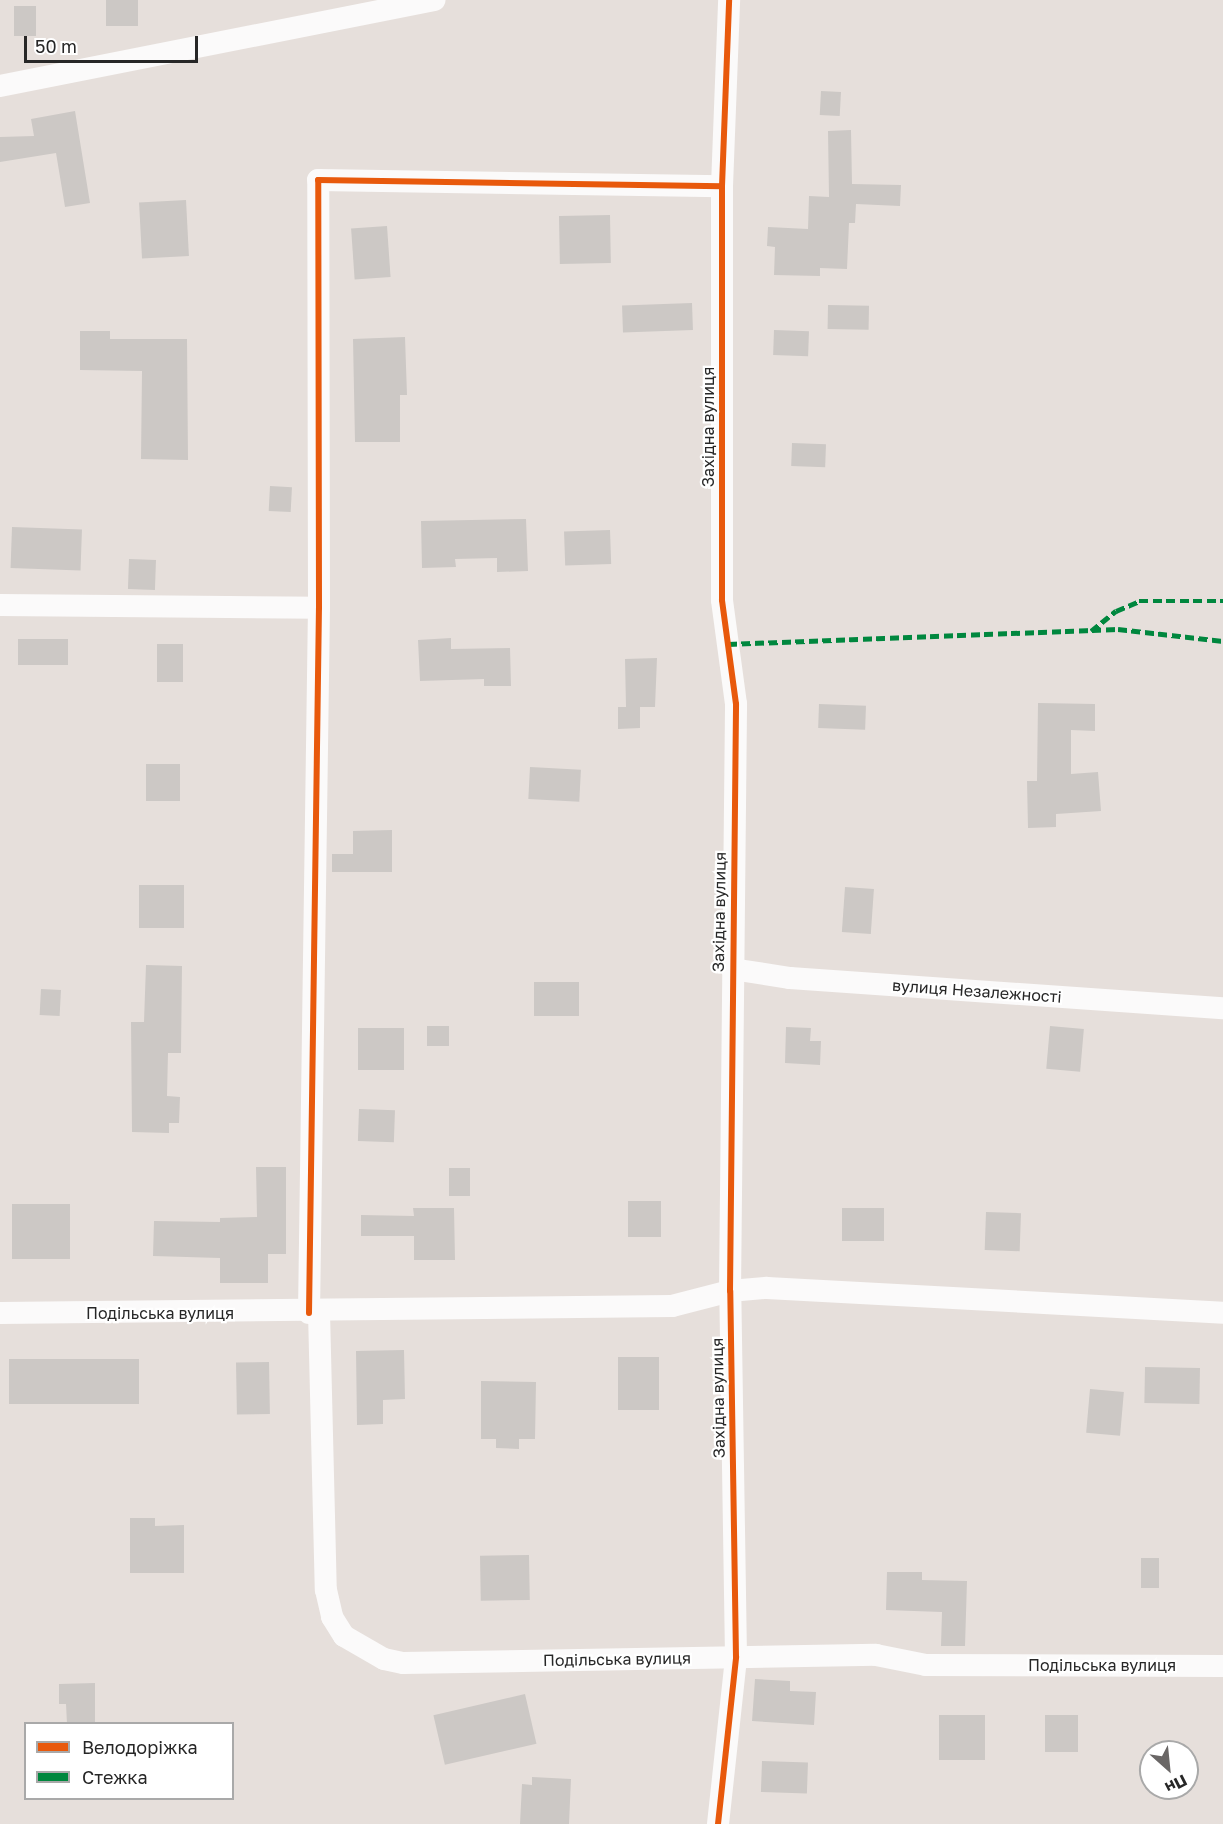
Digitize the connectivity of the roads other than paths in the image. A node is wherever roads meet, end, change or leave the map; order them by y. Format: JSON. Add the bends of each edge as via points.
{"nodes":[{"id":1,"x":435,"y":0,"type":"edge"},
{"id":2,"x":729,"y":0,"type":"edge"},
{"id":3,"x":0,"y":86,"type":"edge"},
{"id":4,"x":722,"y":186,"type":"junction"},
{"id":5,"x":0,"y":605,"type":"edge"},
{"id":6,"x":319,"y":608,"type":"junction"},
{"id":7,"x":732,"y":969,"type":"junction"},
{"id":8,"x":1223,"y":1008,"type":"edge"},
{"id":9,"x":730,"y":1291,"type":"junction"},
{"id":10,"x":314,"y":1312,"type":"junction"},
{"id":11,"x":0,"y":1313,"type":"edge"},
{"id":12,"x":1223,"y":1313,"type":"edge"},
{"id":13,"x":736,"y":1657,"type":"junction"},
{"id":14,"x":1223,"y":1666,"type":"edge"},
{"id":15,"x":718,"y":1824,"type":"edge"}],
"edges":[{"from":1,"to":3,"type":"street"},
{"from":2,"to":4,"type":"street","name":"Західна вулиця"},
{"from":4,"to":6,"type":"street","via":[[318,180]]},
{"from":4,"to":7,"type":"street","name":"Західна вулиця","via":[[722,600],[736,704]]},
{"from":5,"to":6,"type":"street"},
{"from":6,"to":10,"type":"street"},
{"from":7,"to":8,"type":"street","name":"вулиця Незалежності","via":[[801,978]]},
{"from":7,"to":9,"type":"street","name":"Західна вулиця"},
{"from":9,"to":10,"type":"street","name":"Подільська вулиця","via":[[672,1306]]},
{"from":9,"to":12,"type":"street","name":"Подільська вулиця","via":[[767,1288]]},
{"from":9,"to":13,"type":"street","name":"Західна вулиця"},
{"from":10,"to":11,"type":"street","name":"Подільська вулиця"},
{"from":10,"to":13,"type":"street","name":"Подільська вулиця","via":[[326,1590],[333,1617],[344,1636],[362,1649],[403,1663]]},
{"from":13,"to":14,"type":"street","name":"Подільська вулиця","via":[[876,1655],[926,1665]]},
{"from":13,"to":15,"type":"street","name":"Західна вулиця"}]}
